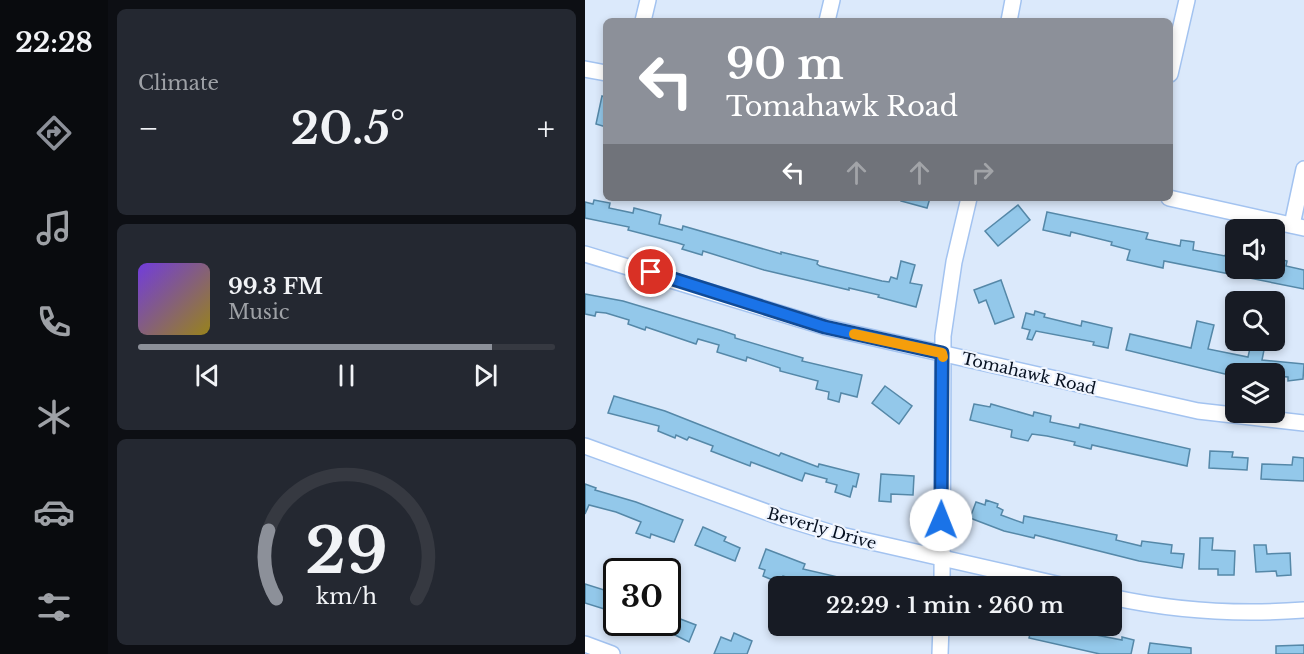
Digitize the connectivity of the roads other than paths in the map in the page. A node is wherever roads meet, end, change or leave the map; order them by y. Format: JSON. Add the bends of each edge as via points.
{"nodes":[{"id":1,"x":648,"y":0,"type":"edge"},
{"id":2,"x":832,"y":0,"type":"edge"},
{"id":3,"x":1013,"y":0,"type":"edge"},
{"id":4,"x":1187,"y":0,"type":"edge"},
{"id":5,"x":644,"y":18,"type":"edge"},
{"id":6,"x":828,"y":18,"type":"edge"},
{"id":7,"x":1010,"y":18,"type":"edge"},
{"id":8,"x":1173,"y":61,"type":"edge"},
{"id":9,"x":585,"y":69,"type":"edge"},
{"id":10,"x":603,"y":72,"type":"edge"},
{"id":11,"x":1304,"y":169,"type":"edge"},
{"id":12,"x":1173,"y":199,"type":"edge"},
{"id":13,"x":968,"y":201,"type":"edge"},
{"id":14,"x":1298,"y":226,"type":"edge"},
{"id":15,"x":585,"y":254,"type":"edge"},
{"id":16,"x":942,"y":353,"type":"junction"},
{"id":17,"x":1304,"y":423,"type":"edge"},
{"id":18,"x":585,"y":446,"type":"edge"},
{"id":19,"x":941,"y":559,"type":"junction"},
{"id":20,"x":942,"y":576,"type":"edge"},
{"id":21,"x":1019,"y":576,"type":"edge"},
{"id":22,"x":1122,"y":599,"type":"edge"},
{"id":23,"x":1304,"y":610,"type":"edge"},
{"id":24,"x":941,"y":636,"type":"edge"},
{"id":25,"x":586,"y":647,"type":"edge"},
{"id":26,"x":612,"y":654,"type":"edge"},
{"id":27,"x":940,"y":654,"type":"edge"}],
"edges":[{"from":1,"to":5,"type":"street"},
{"from":2,"to":6,"type":"street"},
{"from":3,"to":7,"type":"street"},
{"from":4,"to":8,"type":"street"},
{"from":9,"to":10,"type":"street"},
{"from":11,"to":14,"type":"street"},
{"from":12,"to":14,"type":"street"},
{"from":13,"to":16,"type":"street","via":[[949,289]]},
{"from":15,"to":16,"type":"street","name":"Tomahawk Road","via":[[825,327]]},
{"from":16,"to":17,"type":"street","name":"Tomahawk Road","via":[[1199,411]]},
{"from":16,"to":19,"type":"street"},
{"from":18,"to":19,"type":"street","name":"Beverly Drive","via":[[780,517]]},
{"from":19,"to":20,"type":"street"},
{"from":19,"to":21,"type":"street","name":"Beverly Drive"},
{"from":22,"to":23,"type":"street","via":[[1214,612]]},
{"from":24,"to":27,"type":"street"},
{"from":25,"to":26,"type":"street"}]}
